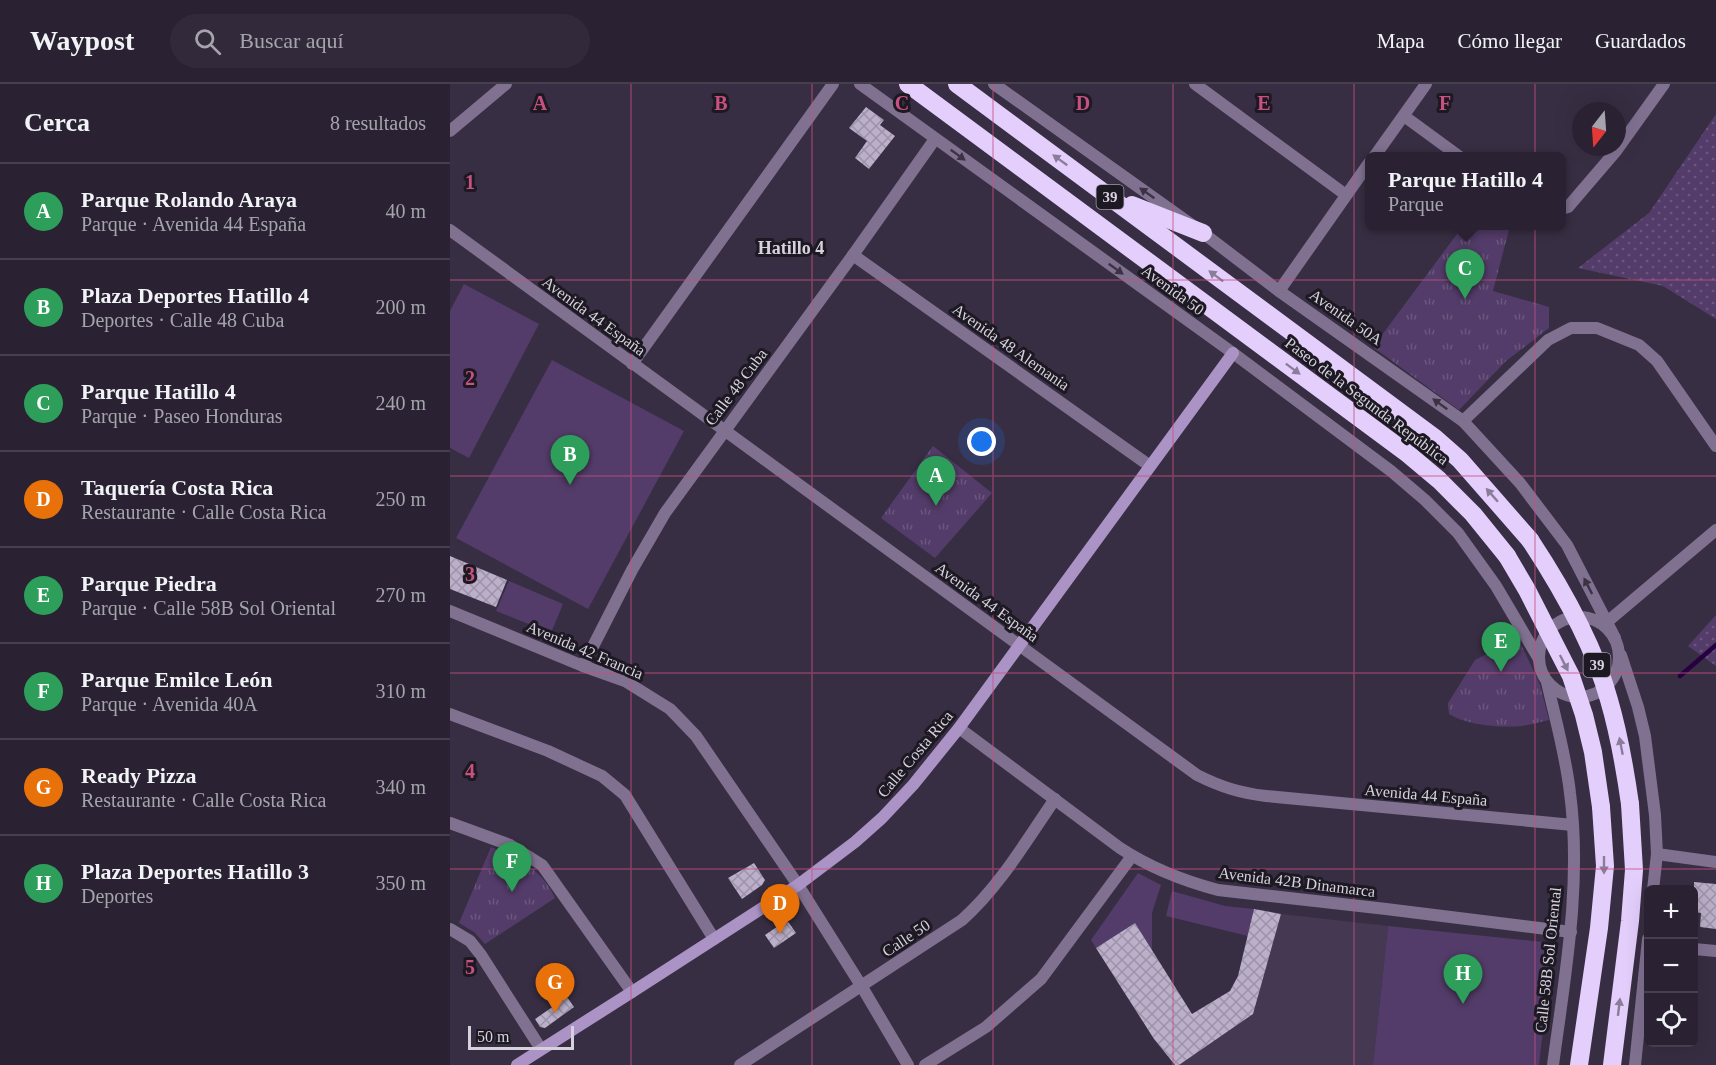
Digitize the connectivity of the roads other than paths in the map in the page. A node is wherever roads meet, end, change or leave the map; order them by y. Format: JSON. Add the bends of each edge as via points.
{"nodes":[{"id":1,"x":506,"y":84,"type":"edge"},
{"id":2,"x":833,"y":84,"type":"edge"},
{"id":3,"x":860,"y":84,"type":"edge"},
{"id":4,"x":908,"y":84,"type":"edge"},
{"id":5,"x":957,"y":84,"type":"edge"},
{"id":6,"x":994,"y":84,"type":"edge"},
{"id":7,"x":1195,"y":84,"type":"edge"},
{"id":8,"x":1426,"y":84,"type":"edge"},
{"id":9,"x":1664,"y":84,"type":"edge"},
{"id":10,"x":1404,"y":116,"type":"junction"},
{"id":11,"x":450,"y":131,"type":"edge"},
{"id":12,"x":935,"y":139,"type":"junction"},
{"id":13,"x":1377,"y":152,"type":"edge"},
{"id":14,"x":1454,"y":152,"type":"edge"},
{"id":15,"x":1365,"y":169,"type":"edge"},
{"id":16,"x":1346,"y":195,"type":"junction"},
{"id":17,"x":1111,"y":197,"type":"junction"},
{"id":18,"x":1566,"y":207,"type":"edge"},
{"id":19,"x":450,"y":230,"type":"edge"},
{"id":20,"x":1203,"y":233,"type":"junction"},
{"id":21,"x":854,"y":255,"type":"junction"},
{"id":22,"x":1279,"y":291,"type":"junction"},
{"id":23,"x":1233,"y":353,"type":"junction"},
{"id":24,"x":632,"y":364,"type":"junction"},
{"id":25,"x":1463,"y":421,"type":"junction"},
{"id":26,"x":724,"y":430,"type":"junction"},
{"id":27,"x":1716,"y":446,"type":"edge"},
{"id":28,"x":1150,"y":466,"type":"junction"},
{"id":29,"x":1716,"y":530,"type":"edge"},
{"id":30,"x":450,"y":611,"type":"edge"},
{"id":31,"x":1607,"y":622,"type":"junction"},
{"id":32,"x":1615,"y":638,"type":"junction"},
{"id":33,"x":1019,"y":646,"type":"junction"},
{"id":34,"x":1619,"y":651,"type":"junction"},
{"id":35,"x":1539,"y":658,"type":"junction"},
{"id":36,"x":583,"y":666,"type":"junction"},
{"id":37,"x":1547,"y":681,"type":"junction"},
{"id":38,"x":450,"y":714,"type":"edge"},
{"id":39,"x":959,"y":728,"type":"junction"},
{"id":40,"x":1055,"y":799,"type":"junction"},
{"id":41,"x":450,"y":823,"type":"edge"},
{"id":42,"x":1573,"y":825,"type":"junction"},
{"id":43,"x":1657,"y":854,"type":"junction"},
{"id":44,"x":1132,"y":856,"type":"junction"},
{"id":45,"x":1716,"y":862,"type":"edge"},
{"id":46,"x":798,"y":885,"type":"junction"},
{"id":47,"x":1654,"y":885,"type":"edge"},
{"id":48,"x":450,"y":929,"type":"edge"},
{"id":49,"x":1571,"y":932,"type":"junction"},
{"id":50,"x":714,"y":939,"type":"junction"},
{"id":51,"x":1698,"y":949,"type":"edge"},
{"id":52,"x":1716,"y":951,"type":"edge"},
{"id":53,"x":1644,"y":981,"type":"edge"},
{"id":54,"x":862,"y":987,"type":"junction"},
{"id":55,"x":632,"y":992,"type":"junction"},
{"id":56,"x":541,"y":1049,"type":"junction"},
{"id":57,"x":517,"y":1065,"type":"edge"},
{"id":58,"x":740,"y":1065,"type":"edge"},
{"id":59,"x":908,"y":1065,"type":"edge"},
{"id":60,"x":925,"y":1065,"type":"edge"},
{"id":61,"x":1553,"y":1065,"type":"edge"},
{"id":62,"x":1579,"y":1065,"type":"edge"},
{"id":63,"x":1612,"y":1065,"type":"edge"},
{"id":64,"x":1635,"y":1065,"type":"edge"}],
"edges":[{"from":1,"to":11,"type":"street"},
{"from":2,"to":24,"type":"street"},
{"from":3,"to":12,"type":"street","name":"Avenida 50"},
{"from":4,"to":62,"type":"highway","name":"Paseo de la Segunda República","number":"39","one_way":true,"bridge":true,"via":[[1408,454],[1473,514],[1507,556],[1571,676],[1593,752],[1601,807],[1605,866]]},
{"from":17,"to":5,"type":"highway","name":"Paseo de la Segunda República","number":"39","one_way":true},
{"from":20,"to":6,"type":"street","name":"Avenida 50A","one_way":true},
{"from":7,"to":16,"type":"street"},
{"from":8,"to":10,"type":"street"},
{"from":9,"to":18,"type":"street","via":[[1616,151]]},
{"from":10,"to":13,"type":"street"},
{"from":10,"to":14,"type":"street"},
{"from":12,"to":21,"type":"street","name":"Calle 48 Cuba"},
{"from":12,"to":23,"type":"street","name":"Avenida 50","one_way":true},
{"from":15,"to":16,"type":"street"},
{"from":16,"to":22,"type":"street"},
{"from":17,"to":20,"type":"highway"},
{"from":63,"to":17,"type":"highway","name":"Paseo de la Segunda República","number":"39","one_way":true,"bridge":true,"via":[[1634,870],[1630,804],[1609,698],[1592,652],[1550,570],[1530,540],[1460,460],[1435,438]]},
{"from":19,"to":24,"type":"street","name":"Avenida 44 España"},
{"from":20,"to":22,"type":"street","name":"Avenida 50A"},
{"from":21,"to":26,"type":"street","name":"Calle 48 Cuba"},
{"from":21,"to":28,"type":"street","name":"Avenida 48 Alemania"},
{"from":25,"to":22,"type":"street","name":"Avenida 50A","one_way":true},
{"from":23,"to":28,"type":"main road","name":"Calle Costa Rica"},
{"from":23,"to":35,"type":"street","name":"Avenida 50","via":[[1425,500],[1458,533],[1496,586]]},
{"from":24,"to":26,"type":"street","name":"Avenida 44 España"},
{"from":25,"to":27,"type":"street","via":[[1548,340],[1571,328],[1597,328],[1639,345],[1657,361]]},
{"from":31,"to":25,"type":"street","name":"Avenida 50A","one_way":true,"via":[[1567,545],[1520,483]]},
{"from":26,"to":33,"type":"street","name":"Avenida 44 España"},
{"from":26,"to":36,"type":"street","name":"Calle 48 Cuba","via":[[664,513]]},
{"from":28,"to":33,"type":"main road","name":"Calle Costa Rica"},
{"from":29,"to":31,"type":"street"},
{"from":30,"to":36,"type":"street","name":"Avenida 42 Francia"},
{"from":31,"to":32,"type":"street","name":"Avenida 50A"},
{"from":32,"to":34,"type":"street"},
{"from":32,"to":35,"type":"street","via":[[1595,620],[1569,618],[1546,633]]},
{"from":33,"to":39,"type":"main road","name":"Calle Costa Rica"},
{"from":33,"to":42,"type":"street","name":"Avenida 44 España","via":[[1197,775],[1219,786],[1266,796]]},
{"from":34,"to":37,"type":"street","via":[[1616,674],[1600,692],[1589,696],[1566,695]]},
{"from":34,"to":43,"type":"street","via":[[1645,736]]},
{"from":35,"to":37,"type":"street"},
{"from":36,"to":46,"type":"street","name":"Avenida 42 Francia","via":[[625,681],[670,709],[696,736]]},
{"from":37,"to":42,"type":"street","name":"Calle 58B Sol Oriental"},
{"from":38,"to":50,"type":"street","via":[[548,751],[602,776],[625,795]]},
{"from":39,"to":40,"type":"street","name":"Avenida 42B Dinamarca"},
{"from":39,"to":46,"type":"main road","name":"Calle Costa Rica","via":[[882,818]]},
{"from":40,"to":44,"type":"street","name":"Avenida 42B Dinamarca"},
{"from":40,"to":54,"type":"street","name":"Calle 50","via":[[979,905]]},
{"from":41,"to":55,"type":"street","via":[[510,845],[542,866]]},
{"from":42,"to":49,"type":"street","name":"Calle 58B Sol Oriental"},
{"from":43,"to":45,"type":"street"},
{"from":43,"to":47,"type":"street"},
{"from":44,"to":49,"type":"street","name":"Avenida 42B Dinamarca","via":[[1218,890]]},
{"from":44,"to":60,"type":"street","via":[[1041,979],[986,1027]]},
{"from":46,"to":50,"type":"main road","name":"Calle Costa Rica"},
{"from":46,"to":54,"type":"street","name":"Avenida 42 Francia"},
{"from":48,"to":56,"type":"street","via":[[470,941],[481,955]]},
{"from":49,"to":61,"type":"street","name":"Calle 58B Sol Oriental"},
{"from":50,"to":55,"type":"main road","name":"Calle Costa Rica"},
{"from":51,"to":52,"type":"street"},
{"from":53,"to":64,"type":"street"},
{"from":54,"to":58,"type":"street","name":"Calle 50"},
{"from":54,"to":59,"type":"street","name":"Avenida 42 Francia"},
{"from":55,"to":56,"type":"main road","name":"Calle Costa Rica"},
{"from":56,"to":57,"type":"main road","name":"Calle Costa Rica"}]}
